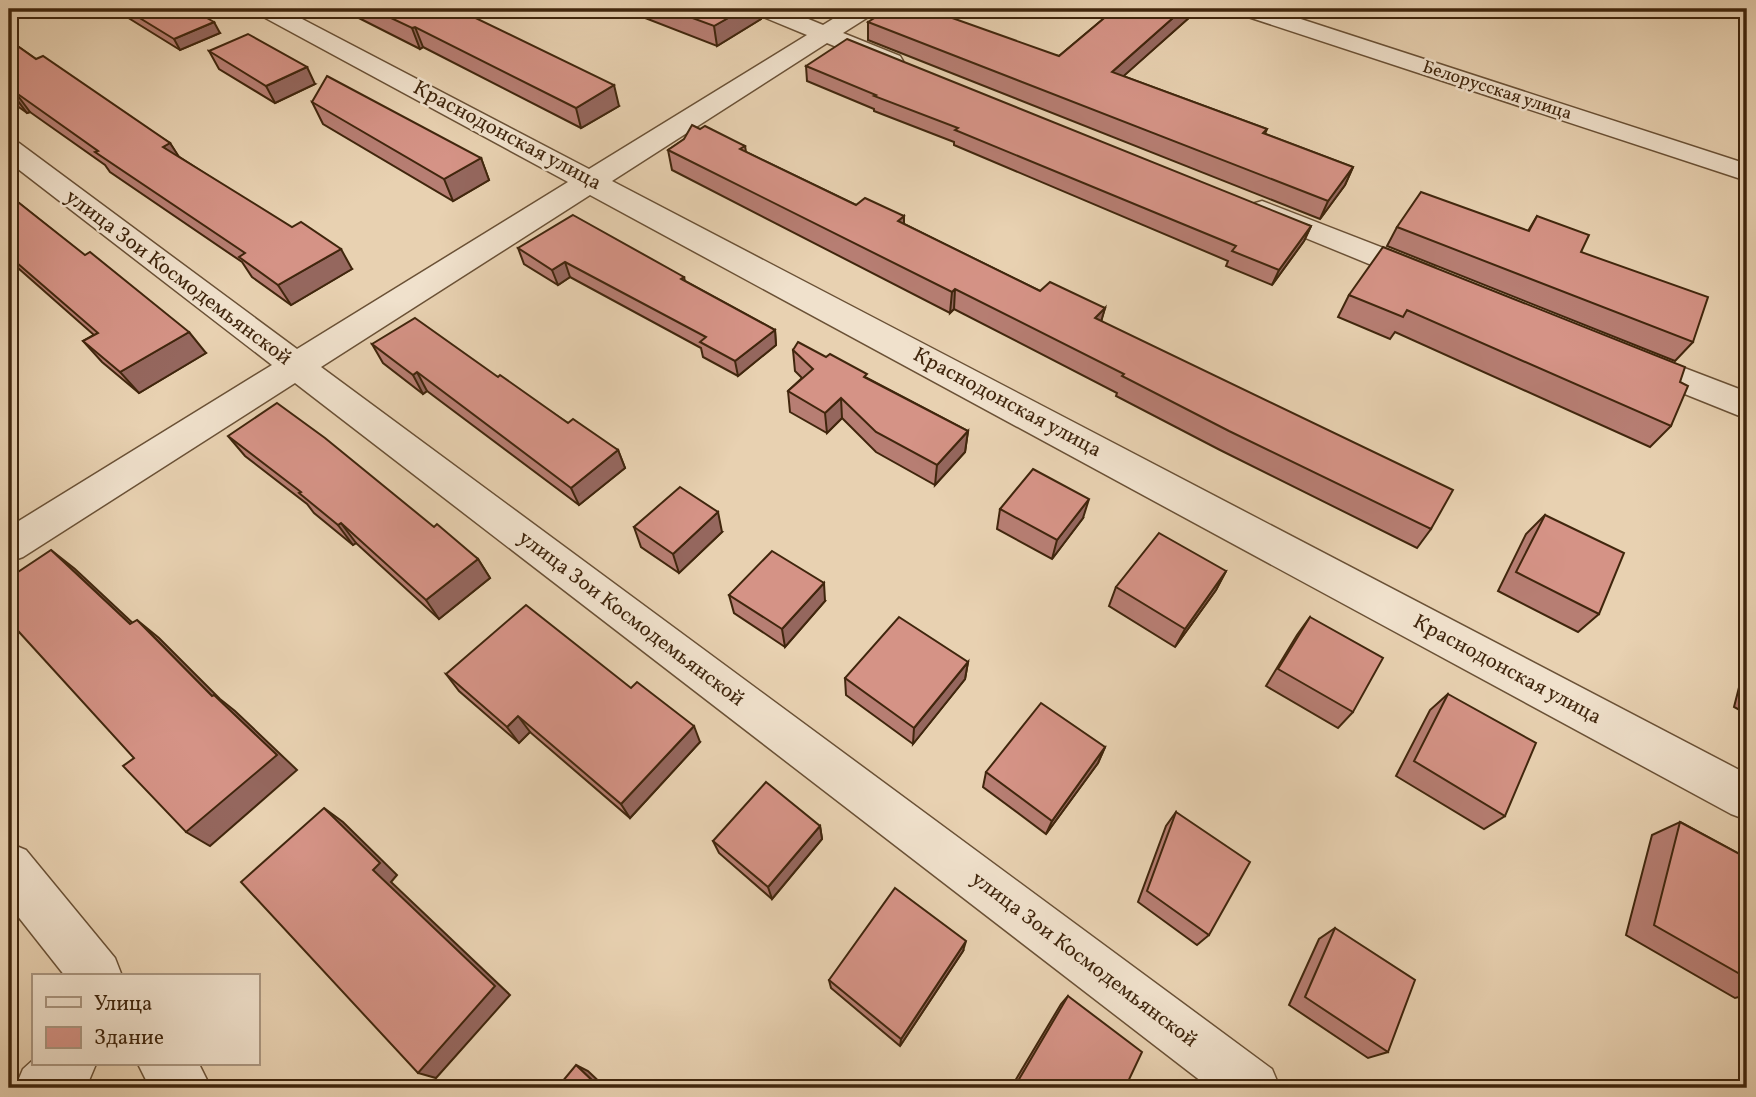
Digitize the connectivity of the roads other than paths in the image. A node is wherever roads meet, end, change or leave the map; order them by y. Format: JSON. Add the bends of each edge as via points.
{"nodes":[{"id":1,"x":266,"y":9,"type":"edge"},
{"id":2,"x":764,"y":9,"type":"edge"},
{"id":3,"x":865,"y":9,"type":"edge"},
{"id":4,"x":1247,"y":9,"type":"edge"},
{"id":5,"x":827,"y":34,"type":"junction"},
{"id":6,"x":917,"y":71,"type":"edge"},
{"id":7,"x":9,"y":149,"type":"edge"},
{"id":8,"x":1747,"y":173,"type":"edge"},
{"id":9,"x":591,"y":181,"type":"junction"},
{"id":10,"x":1242,"y":202,"type":"edge"},
{"id":11,"x":1449,"y":286,"type":"edge"},
{"id":12,"x":1605,"y":348,"type":"edge"},
{"id":13,"x":295,"y":366,"type":"junction"},
{"id":14,"x":1747,"y":406,"type":"edge"},
{"id":15,"x":9,"y":546,"type":"edge"},
{"id":16,"x":1747,"y":798,"type":"edge"},
{"id":17,"x":9,"y":867,"type":"edge"},
{"id":18,"x":95,"y":974,"type":"edge"},
{"id":19,"x":67,"y":1066,"type":"edge"},
{"id":20,"x":167,"y":1066,"type":"edge"},
{"id":21,"x":42,"y":1088,"type":"edge"},
{"id":22,"x":184,"y":1088,"type":"edge"},
{"id":23,"x":1253,"y":1088,"type":"edge"}],
"edges":[{"from":1,"to":9,"type":"street","name":"Краснодонская улица"},
{"from":2,"to":5,"type":"street"},
{"from":3,"to":5,"type":"street"},
{"from":4,"to":8,"type":"street","name":"Белорусская улица"},
{"from":5,"to":6,"type":"street"},
{"from":5,"to":9,"type":"street"},
{"from":7,"to":13,"type":"street","name":"улица Зои Космодемьянской"},
{"from":9,"to":13,"type":"street"},
{"from":9,"to":16,"type":"street","name":"Краснодонская улица"},
{"from":10,"to":11,"type":"street"},
{"from":12,"to":14,"type":"street"},
{"from":13,"to":15,"type":"street"},
{"from":13,"to":23,"type":"street","name":"улица Зои Космодемьянской"},
{"from":17,"to":18,"type":"street"},
{"from":19,"to":21,"type":"street"},
{"from":20,"to":22,"type":"street"}]}
